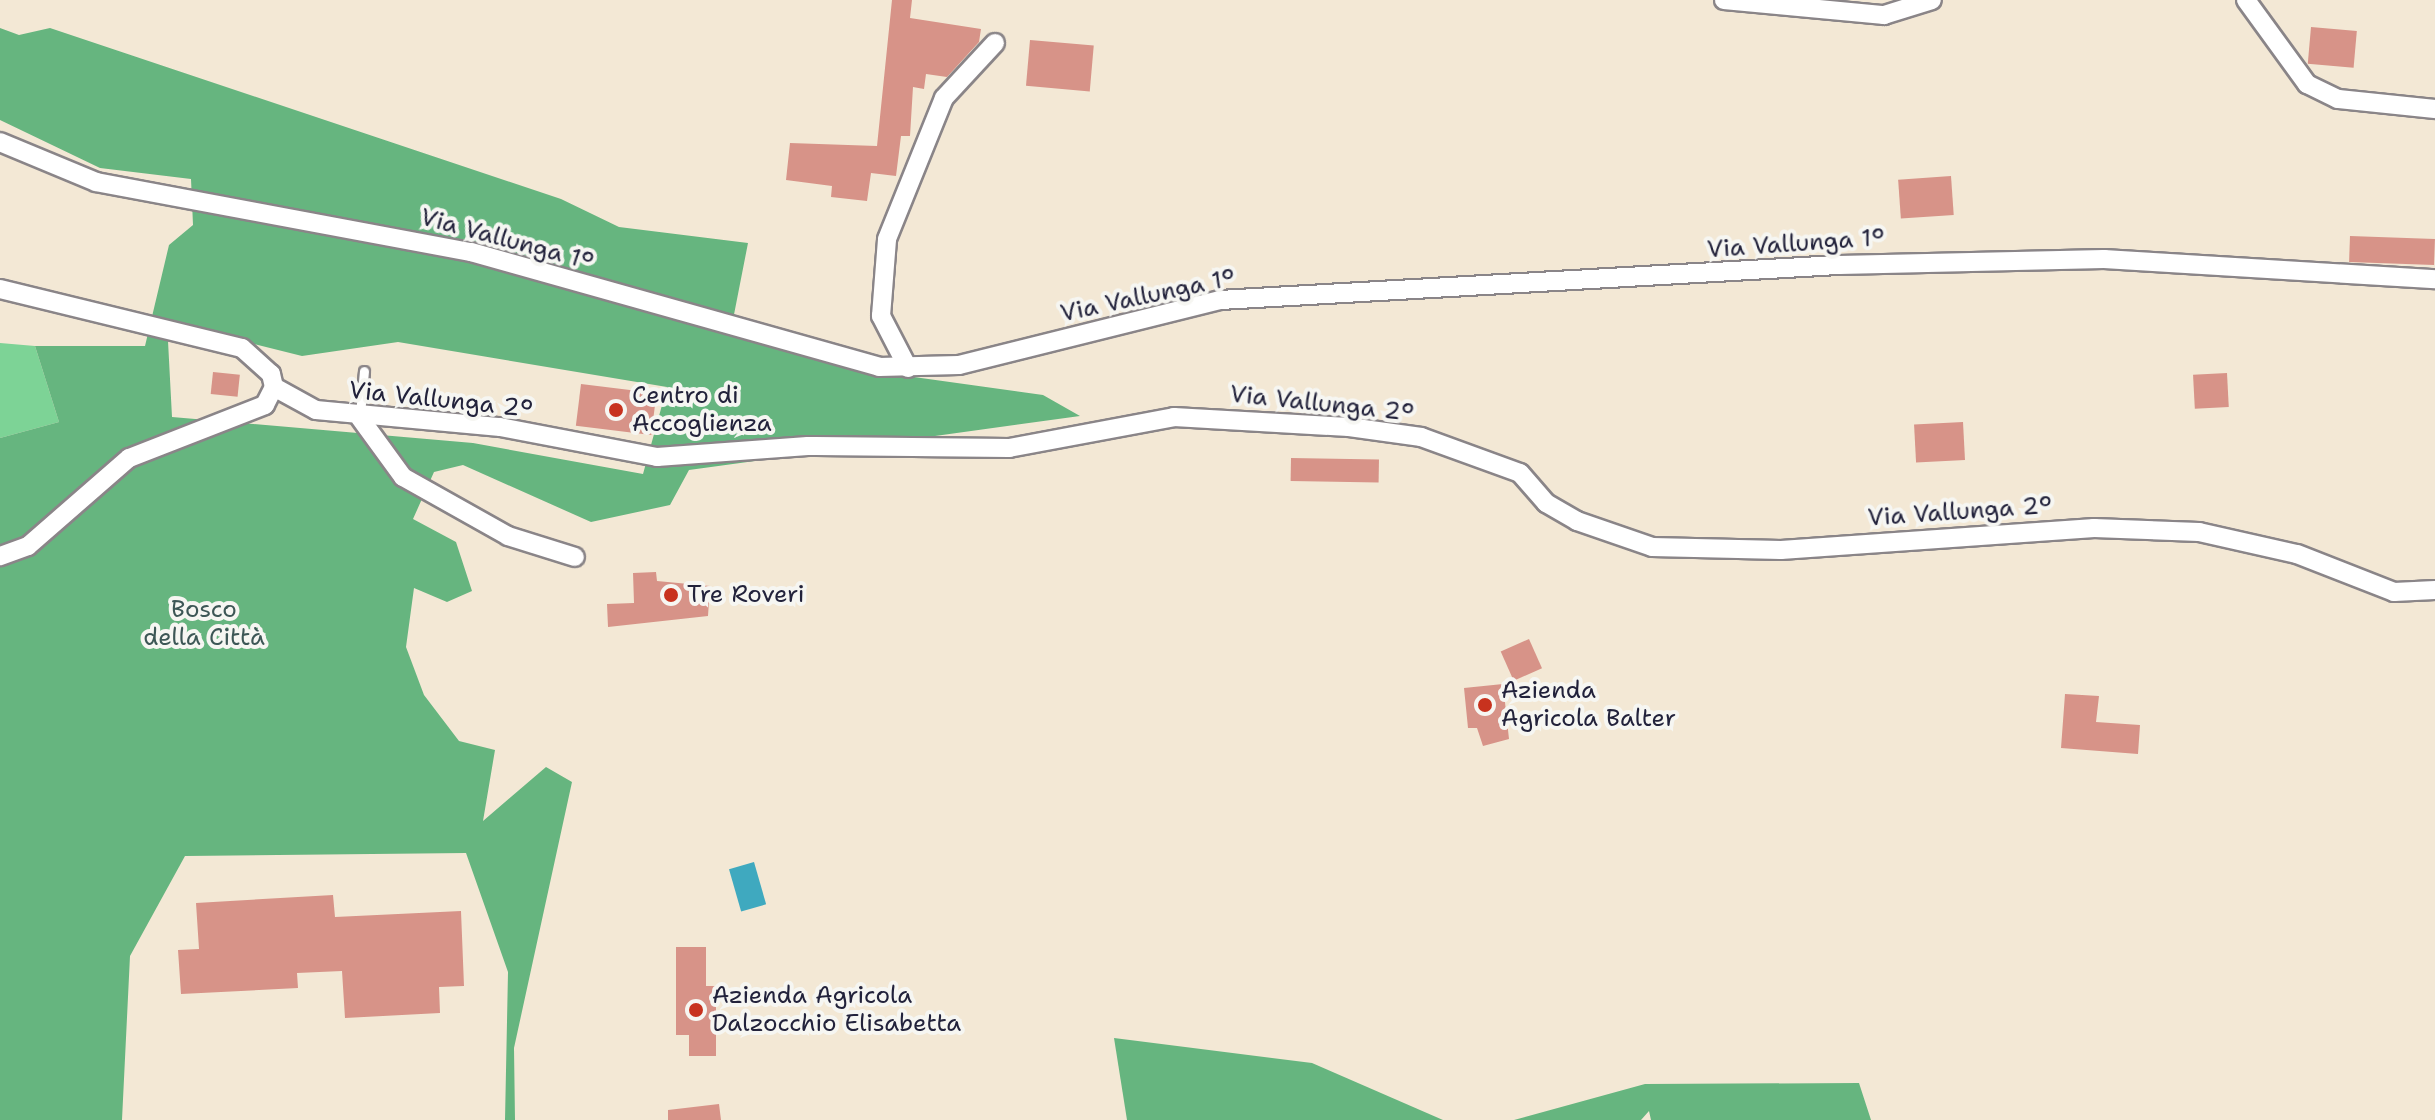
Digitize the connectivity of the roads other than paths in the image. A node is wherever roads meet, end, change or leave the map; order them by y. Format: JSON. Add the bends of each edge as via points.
{"nodes":[{"id":1,"x":1724,"y":0,"type":"edge"},
{"id":2,"x":1932,"y":0,"type":"edge"},
{"id":3,"x":2246,"y":0,"type":"edge"},
{"id":4,"x":995,"y":43,"type":"dead end"},
{"id":5,"x":2435,"y":109,"type":"edge"},
{"id":6,"x":0,"y":142,"type":"edge"},
{"id":7,"x":2435,"y":279,"type":"edge"},
{"id":8,"x":2,"y":293,"type":"edge"},
{"id":9,"x":908,"y":368,"type":"junction"},
{"id":10,"x":364,"y":371,"type":"dead end"},
{"id":11,"x":274,"y":387,"type":"junction"},
{"id":12,"x":360,"y":418,"type":"junction"},
{"id":13,"x":0,"y":556,"type":"edge"},
{"id":14,"x":575,"y":557,"type":"dead end"},
{"id":15,"x":2435,"y":590,"type":"edge"}],
"edges":[{"from":1,"to":2,"type":"street","via":[[1884,15]]},
{"from":3,"to":5,"type":"street","via":[[2307,84],[2338,99]]},
{"from":4,"to":9,"type":"street","via":[[944,98],[887,239],[881,316]]},
{"from":6,"to":9,"type":"street","name":"Via Vallunga 1°","via":[[96,182],[471,252],[804,349]]},
{"from":7,"to":9,"type":"street","name":"Via Vallunga 1°","via":[[1986,257],[1338,293],[1220,300],[959,365]]},
{"from":8,"to":11,"type":"street","via":[[242,348],[259,359]]},
{"from":10,"to":12,"type":"lane"},
{"from":11,"to":12,"type":"street","name":"Via Vallunga 2°","via":[[316,410]]},
{"from":11,"to":13,"type":"street","via":[[265,405],[129,458],[28,546]]},
{"from":12,"to":14,"type":"street","via":[[403,477],[508,536]]},
{"from":12,"to":15,"type":"street","name":"Via Vallunga 2°","via":[[500,427],[657,457],[808,446],[1009,448],[1174,417],[1254,419],[1421,437],[1520,473],[1546,503],[1577,521],[1652,547],[1781,550],[2094,528],[2199,532],[2297,554],[2394,592]]}]}
